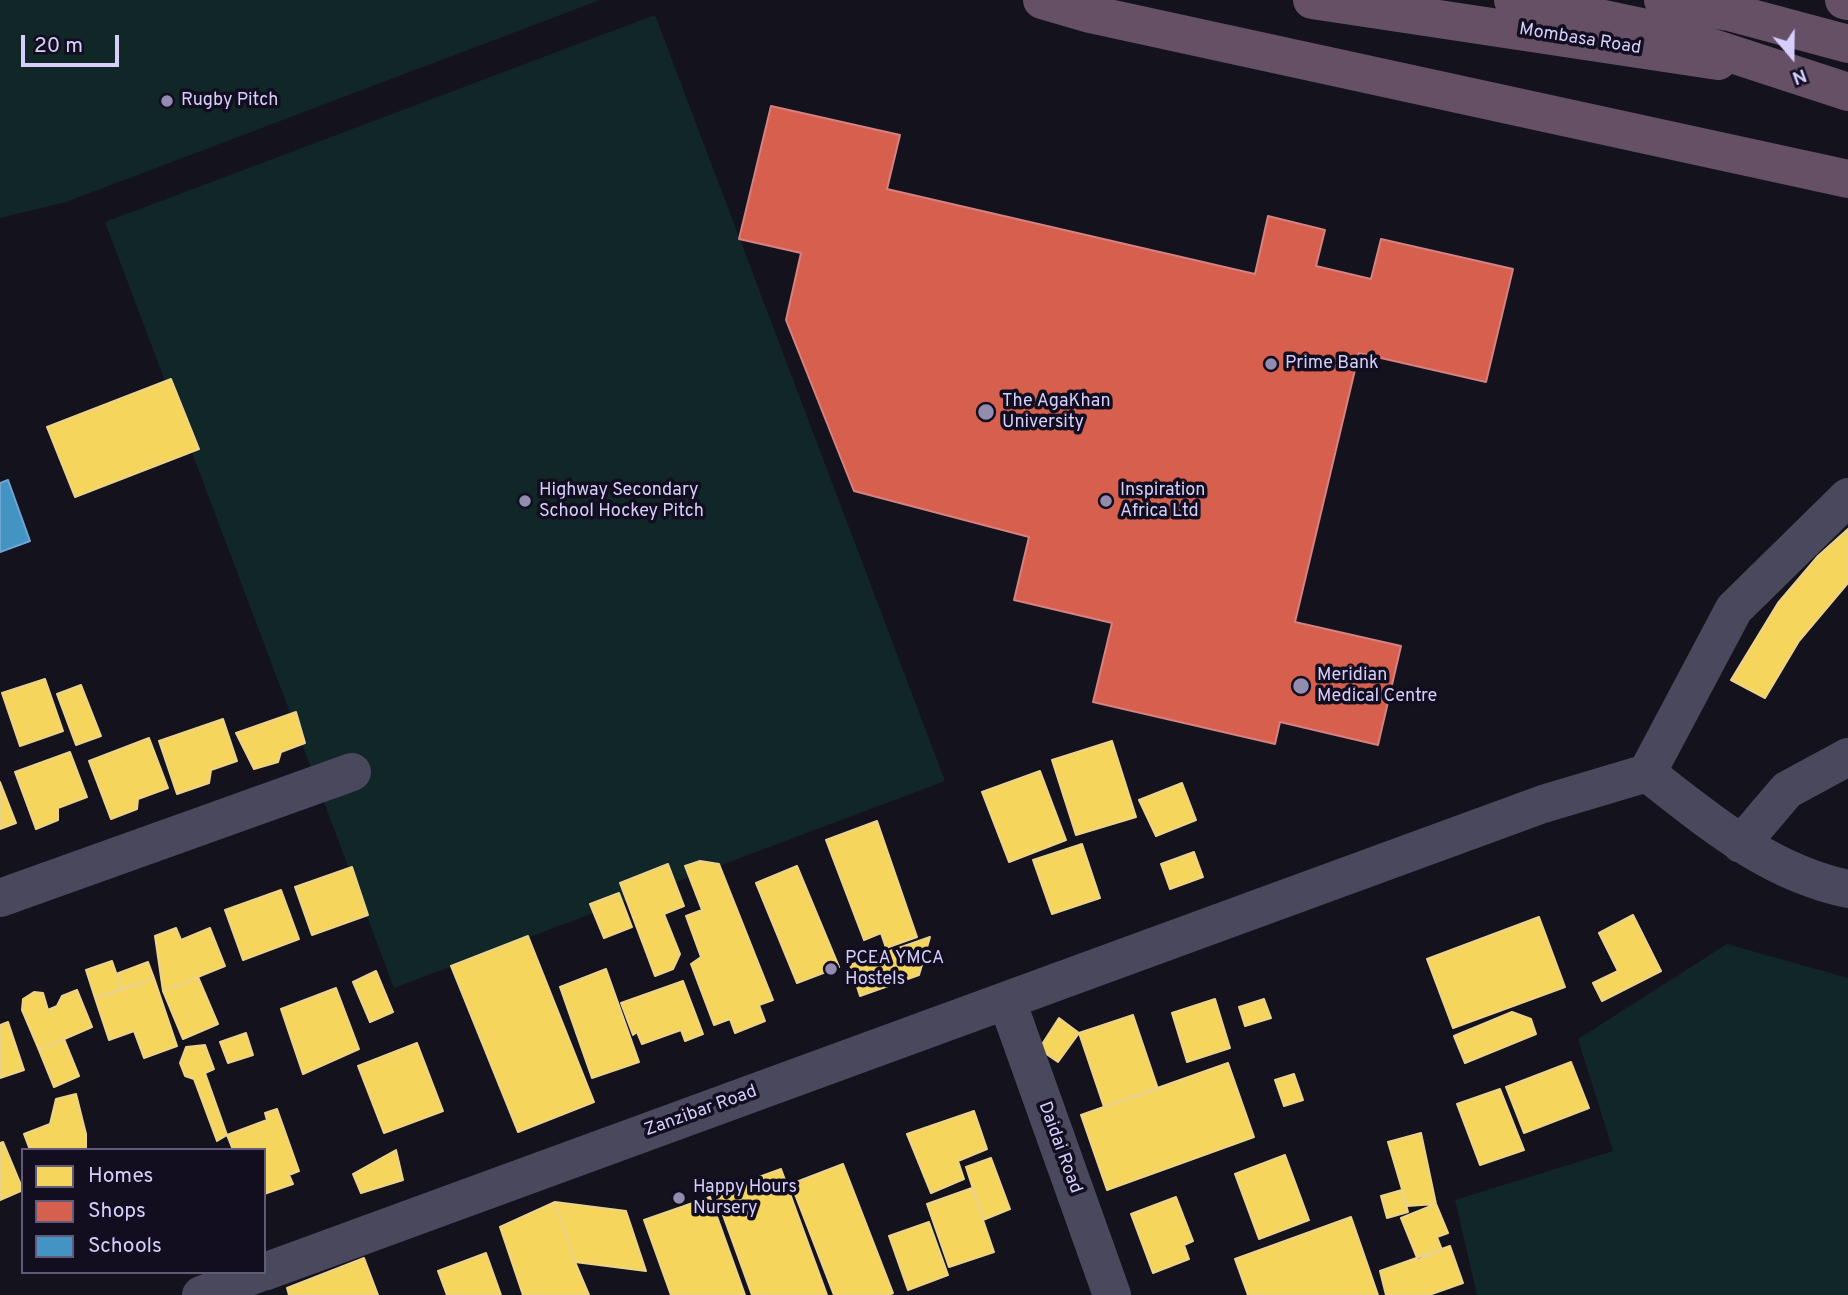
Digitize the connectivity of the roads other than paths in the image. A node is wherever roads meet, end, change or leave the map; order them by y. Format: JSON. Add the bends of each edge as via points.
{"nodes":[{"id":1,"x":1042,"y":0,"type":"edge"},
{"id":2,"x":1312,"y":0,"type":"edge"},
{"id":3,"x":1513,"y":0,"type":"edge"},
{"id":4,"x":1663,"y":0,"type":"edge"},
{"id":5,"x":1848,"y":44,"type":"edge"},
{"id":6,"x":1848,"y":80,"type":"edge"},
{"id":7,"x":1848,"y":92,"type":"edge"},
{"id":8,"x":1848,"y":179,"type":"edge"},
{"id":9,"x":1848,"y":497,"type":"edge"},
{"id":10,"x":1848,"y":757,"type":"edge"},
{"id":11,"x":352,"y":772,"type":"dead end"},
{"id":12,"x":1647,"y":773,"type":"junction"},
{"id":13,"x":1741,"y":844,"type":"junction"},
{"id":14,"x":1848,"y":889,"type":"edge"},
{"id":15,"x":0,"y":898,"type":"edge"},
{"id":16,"x":1007,"y":1001,"type":"junction"},
{"id":17,"x":266,"y":1271,"type":"edge"},
{"id":18,"x":258,"y":1274,"type":"edge"},
{"id":19,"x":201,"y":1295,"type":"edge"},
{"id":20,"x":1112,"y":1295,"type":"edge"}],
"edges":[{"from":1,"to":8,"type":"highway"},
{"from":2,"to":6,"type":"highway","name":"Mombasa Road"},
{"from":3,"to":7,"type":"highway","bridge":true,"via":[[1661,31]]},
{"from":4,"to":5,"type":"highway","via":[[1729,12]]},
{"from":9,"to":12,"type":"street","via":[[1734,609]]},
{"from":10,"to":13,"type":"street","via":[[1787,790]]},
{"from":11,"to":15,"type":"street"},
{"from":12,"to":13,"type":"street"},
{"from":12,"to":16,"type":"street","name":"Zanzibar Road","via":[[1543,804]]},
{"from":13,"to":14,"type":"street","via":[[1771,863]]},
{"from":16,"to":17,"type":"street","name":"Zanzibar Road"},
{"from":16,"to":20,"type":"street","name":"Daidai Road"},
{"from":18,"to":19,"type":"street","name":"Zanzibar Road"}]}
